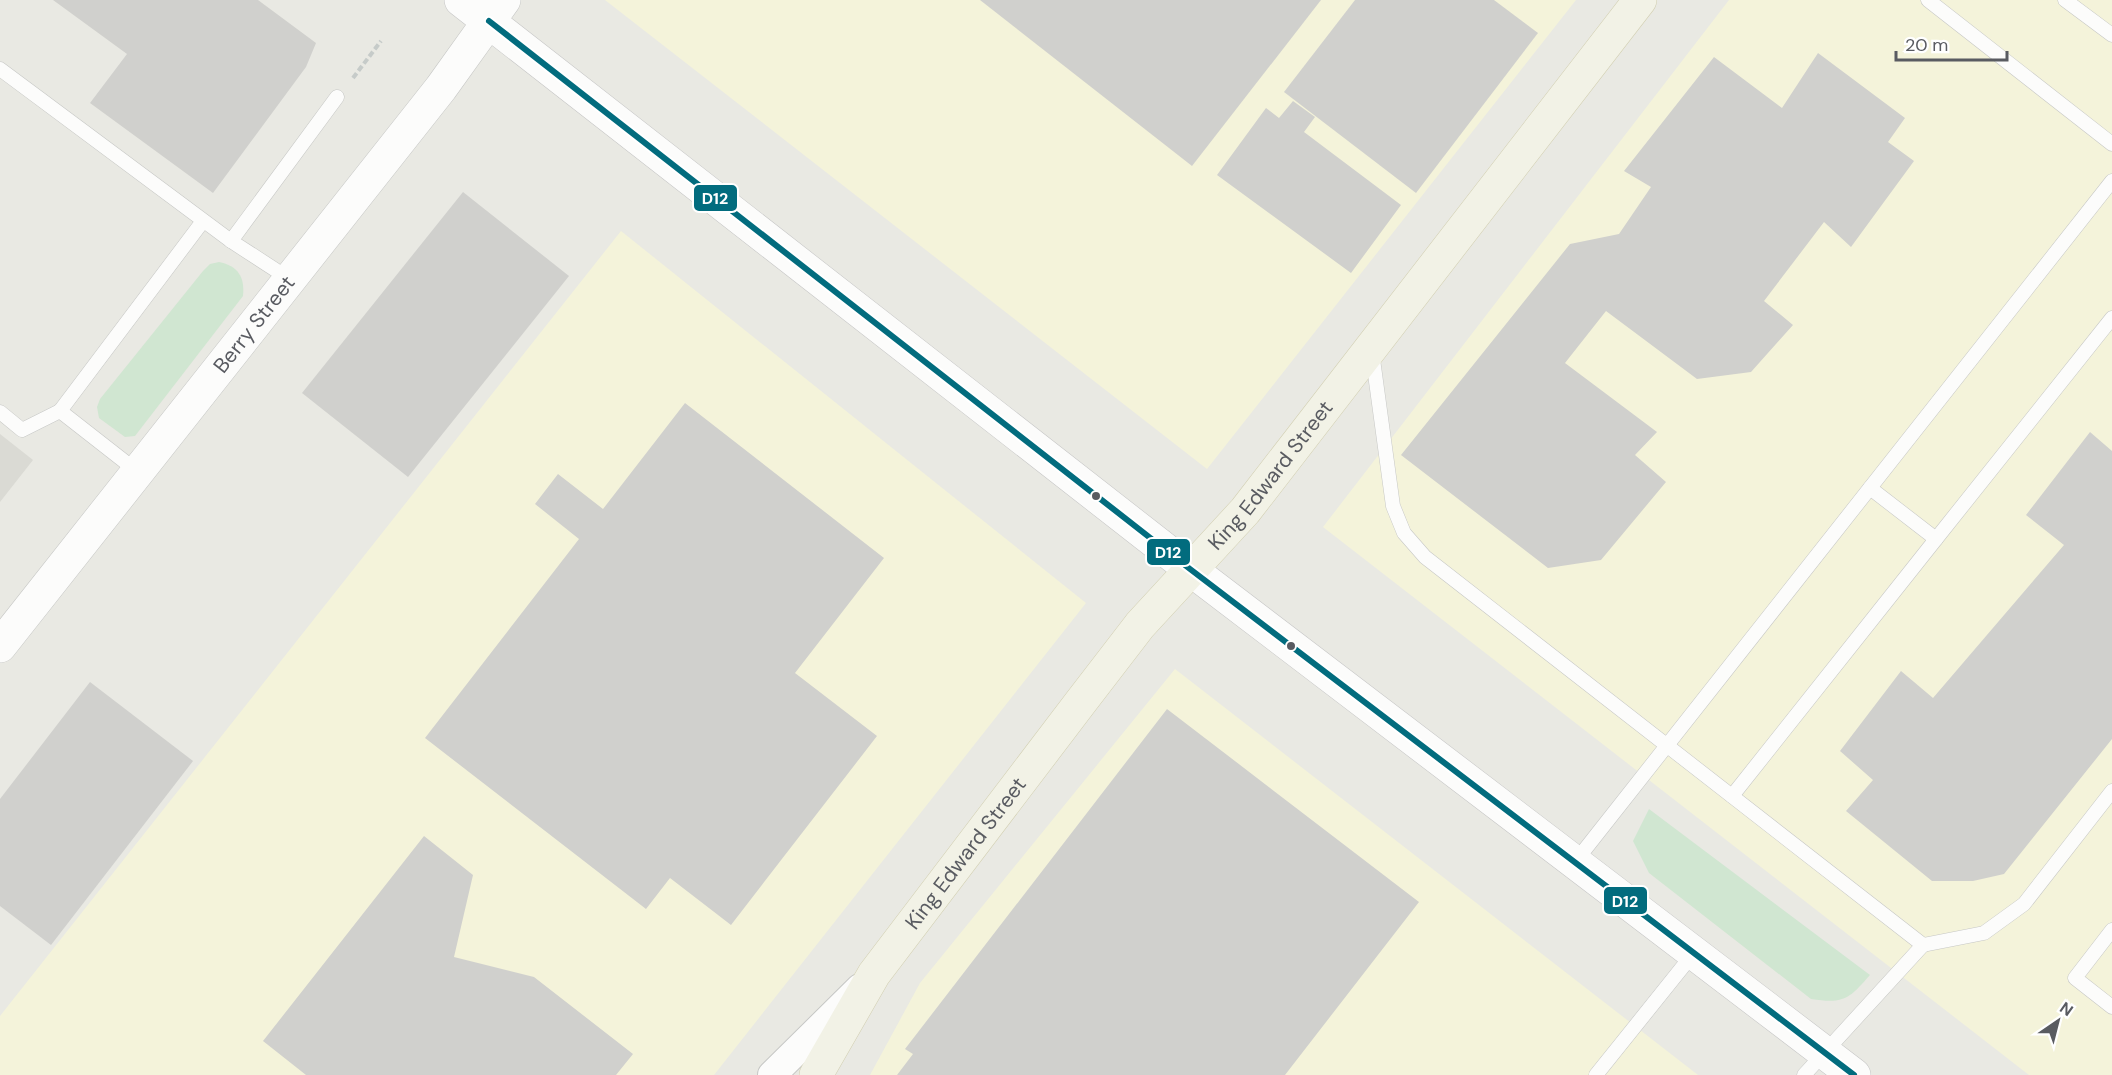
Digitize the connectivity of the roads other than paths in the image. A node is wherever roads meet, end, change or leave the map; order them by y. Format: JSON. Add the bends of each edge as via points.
{"nodes":[{"id":1,"x":461,"y":0,"type":"edge"},
{"id":2,"x":1640,"y":0,"type":"edge"},
{"id":3,"x":1928,"y":0,"type":"edge"},
{"id":4,"x":2065,"y":0,"type":"edge"},
{"id":5,"x":497,"y":11,"type":"edge"},
{"id":6,"x":2112,"y":35,"type":"edge"},
{"id":7,"x":0,"y":69,"type":"edge"},
{"id":8,"x":337,"y":98,"type":"road end"},
{"id":9,"x":2112,"y":144,"type":"edge"},
{"id":10,"x":2112,"y":181,"type":"edge"},
{"id":11,"x":203,"y":220,"type":"junction"},
{"id":12,"x":231,"y":241,"type":"junction"},
{"id":13,"x":291,"y":280,"type":"junction"},
{"id":14,"x":2112,"y":318,"type":"edge"},
{"id":15,"x":1372,"y":349,"type":"junction"},
{"id":16,"x":60,"y":411,"type":"junction"},
{"id":17,"x":0,"y":412,"type":"edge"},
{"id":18,"x":138,"y":472,"type":"junction"},
{"id":19,"x":1870,"y":488,"type":"junction"},
{"id":20,"x":1936,"y":539,"type":"junction"},
{"id":21,"x":1190,"y":569,"type":"junction"},
{"id":22,"x":0,"y":646,"type":"edge"},
{"id":23,"x":1667,"y":745,"type":"junction"},
{"id":24,"x":2112,"y":791,"type":"edge"},
{"id":25,"x":1732,"y":796,"type":"junction"},
{"id":26,"x":1575,"y":862,"type":"junction"},
{"id":27,"x":2112,"y":930,"type":"edge"},
{"id":28,"x":1923,"y":945,"type":"junction"},
{"id":29,"x":1694,"y":954,"type":"junction"},
{"id":30,"x":874,"y":974,"type":"junction"},
{"id":31,"x":2112,"y":1007,"type":"edge"},
{"id":32,"x":1815,"y":1064,"type":"edge"},
{"id":33,"x":772,"y":1075,"type":"edge"},
{"id":34,"x":816,"y":1075,"type":"edge"},
{"id":35,"x":1596,"y":1075,"type":"edge"},
{"id":36,"x":1854,"y":1075,"type":"edge"}],
"edges":[{"from":1,"to":5,"type":"main road"},
{"from":2,"to":15,"type":"main road","name":"King Edward Street"},
{"from":3,"to":9,"type":"lane"},
{"from":4,"to":6,"type":"lane"},
{"from":5,"to":13,"type":"main road","name":"Berry Street"},
{"from":5,"to":21,"type":"main road"},
{"from":7,"to":11,"type":"lane"},
{"from":8,"to":12,"type":"lane"},
{"from":10,"to":19,"type":"lane"},
{"from":11,"to":12,"type":"lane"},
{"from":11,"to":16,"type":"lane"},
{"from":12,"to":13,"type":"lane"},
{"from":13,"to":18,"type":"main road","name":"Berry Street"},
{"from":14,"to":20,"type":"lane"},
{"from":15,"to":21,"type":"main road","name":"King Edward Street","via":[[1245,511]]},
{"from":15,"to":23,"type":"lane","via":[[1393,506],[1404,533],[1425,557]]},
{"from":16,"to":17,"type":"lane","via":[[22,430]]},
{"from":16,"to":18,"type":"lane"},
{"from":18,"to":22,"type":"main road","name":"Berry Street"},
{"from":19,"to":20,"type":"lane"},
{"from":19,"to":23,"type":"lane"},
{"from":20,"to":25,"type":"lane"},
{"from":21,"to":26,"type":"main road"},
{"from":21,"to":30,"type":"main road","name":"King Edward Street","via":[[1140,626]]},
{"from":23,"to":25,"type":"lane"},
{"from":23,"to":26,"type":"lane"},
{"from":24,"to":28,"type":"lane","via":[[2025,904],[1984,933]]},
{"from":25,"to":28,"type":"lane"},
{"from":26,"to":29,"type":"main road"},
{"from":27,"to":31,"type":"lane","via":[[2075,978]]},
{"from":28,"to":32,"type":"lane"},
{"from":29,"to":32,"type":"main road"},
{"from":29,"to":35,"type":"lane"},
{"from":30,"to":33,"type":"street","name":"King Edward Street"},
{"from":30,"to":34,"type":"main road"},
{"from":32,"to":36,"type":"main road"}]}
